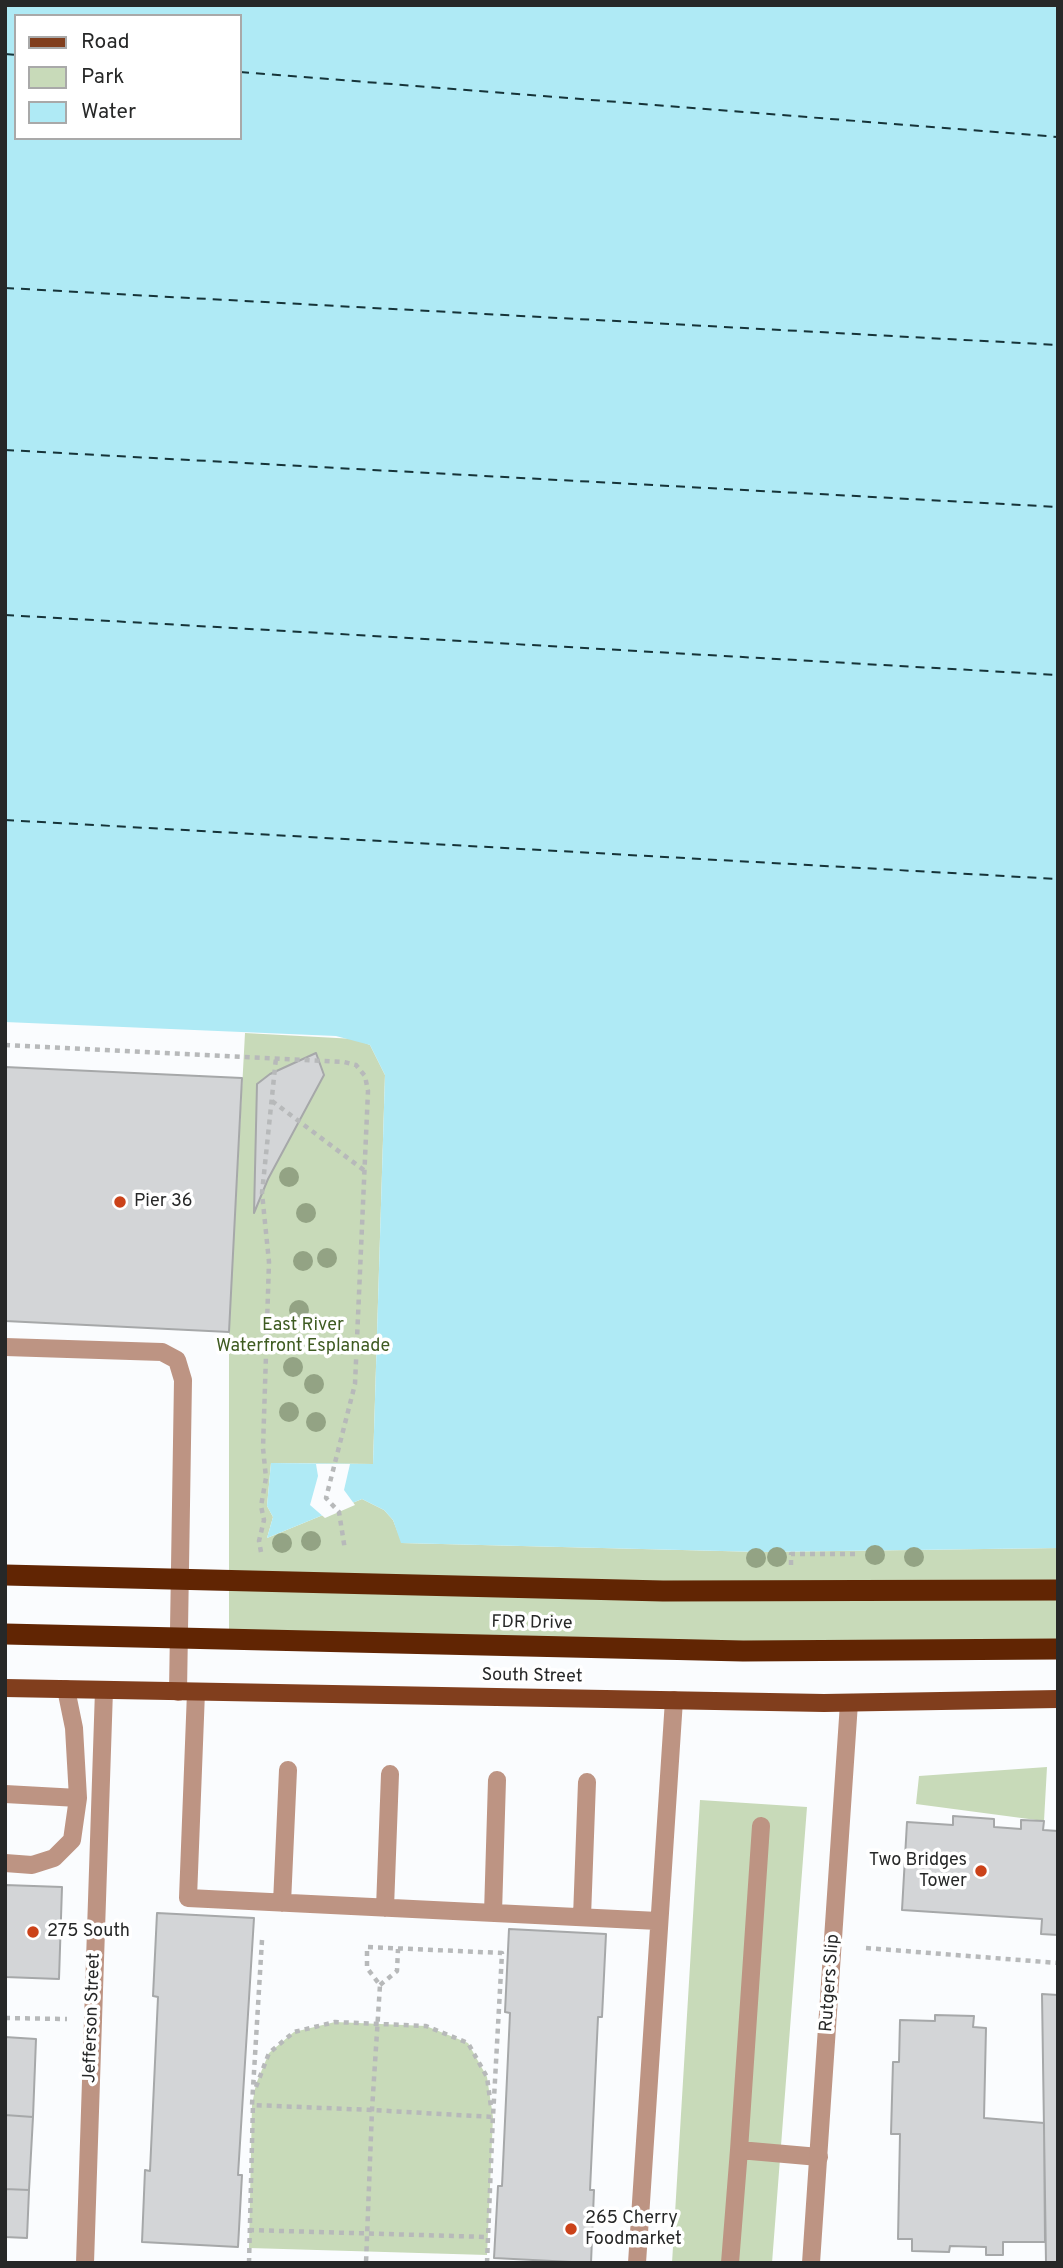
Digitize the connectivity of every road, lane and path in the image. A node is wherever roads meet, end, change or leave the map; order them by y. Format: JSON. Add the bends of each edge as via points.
{"nodes":[{"id":1,"x":5,"y":1045,"type":"edge"},
{"id":2,"x":276,"y":1058,"type":"junction"},
{"id":3,"x":271,"y":1101,"type":"junction"},
{"id":4,"x":365,"y":1171,"type":"junction"},
{"id":5,"x":5,"y":1347,"type":"edge"},
{"id":6,"x":345,"y":1550,"type":"dead end"},
{"id":7,"x":261,"y":1552,"type":"dead end"},
{"id":8,"x":858,"y":1554,"type":"dead end"},
{"id":9,"x":791,"y":1559,"type":"dead end"},
{"id":10,"x":5,"y":1575,"type":"edge"},
{"id":11,"x":1058,"y":1590,"type":"edge"},
{"id":12,"x":5,"y":1634,"type":"edge"},
{"id":13,"x":1058,"y":1649,"type":"edge"},
{"id":14,"x":5,"y":1688,"type":"edge"},
{"id":15,"x":65,"y":1689,"type":"junction"},
{"id":16,"x":104,"y":1690,"type":"junction"},
{"id":17,"x":178,"y":1692,"type":"junction"},
{"id":18,"x":196,"y":1692,"type":"junction"},
{"id":19,"x":1058,"y":1699,"type":"edge"},
{"id":20,"x":674,"y":1700,"type":"junction"},
{"id":21,"x":849,"y":1703,"type":"junction"},
{"id":22,"x":288,"y":1770,"type":"dead end"},
{"id":23,"x":390,"y":1774,"type":"dead end"},
{"id":24,"x":497,"y":1780,"type":"dead end"},
{"id":25,"x":587,"y":1783,"type":"dead end"},
{"id":26,"x":5,"y":1794,"type":"edge"},
{"id":27,"x":78,"y":1798,"type":"junction"},
{"id":28,"x":761,"y":1826,"type":"dead end"},
{"id":29,"x":5,"y":1863,"type":"edge"},
{"id":30,"x":282,"y":1903,"type":"junction"},
{"id":31,"x":385,"y":1908,"type":"junction"},
{"id":32,"x":493,"y":1913,"type":"junction"},
{"id":33,"x":582,"y":1917,"type":"junction"},
{"id":34,"x":658,"y":1921,"type":"junction"},
{"id":35,"x":262,"y":1940,"type":"dead end"},
{"id":36,"x":866,"y":1948,"type":"dead end"},
{"id":37,"x":398,"y":1949,"type":"junction"},
{"id":38,"x":1058,"y":1963,"type":"edge"},
{"id":39,"x":380,"y":1985,"type":"junction"},
{"id":40,"x":5,"y":2018,"type":"edge"},
{"id":41,"x":93,"y":2020,"type":"junction"},
{"id":42,"x":376,"y":2022,"type":"junction"},
{"id":43,"x":253,"y":2105,"type":"junction"},
{"id":44,"x":372,"y":2110,"type":"junction"},
{"id":45,"x":493,"y":2117,"type":"junction"},
{"id":46,"x":739,"y":2150,"type":"junction"},
{"id":47,"x":819,"y":2157,"type":"junction"},
{"id":48,"x":249,"y":2230,"type":"junction"},
{"id":49,"x":367,"y":2235,"type":"junction"},
{"id":50,"x":488,"y":2237,"type":"junction"},
{"id":51,"x":85,"y":2263,"type":"edge"},
{"id":52,"x":250,"y":2263,"type":"edge"},
{"id":53,"x":366,"y":2263,"type":"edge"},
{"id":54,"x":487,"y":2263,"type":"edge"},
{"id":55,"x":637,"y":2263,"type":"edge"},
{"id":56,"x":730,"y":2263,"type":"edge"},
{"id":57,"x":811,"y":2263,"type":"edge"}],
"edges":[{"from":1,"to":2,"type":"path"},
{"from":2,"to":3,"type":"path"},
{"from":2,"to":4,"type":"path","via":[[344,1062],[356,1065],[365,1076]]},
{"from":3,"to":4,"type":"path"},
{"from":3,"to":7,"type":"path","via":[[262,1193],[269,1262]]},
{"from":4,"to":6,"type":"path","via":[[355,1384],[327,1498],[339,1512]]},
{"from":5,"to":17,"type":"street","via":[[162,1352],[177,1360],[183,1380]]},
{"from":8,"to":9,"type":"path","via":[[791,1554]]},
{"from":10,"to":11,"type":"highway","name":"FDR Drive","bridge":true,"via":[[663,1591]]},
{"from":12,"to":13,"type":"highway","name":"FDR Drive","bridge":true,"via":[[730,1651]]},
{"from":14,"to":15,"type":"main road","name":"South Street"},
{"from":15,"to":16,"type":"main road","name":"South Street"},
{"from":15,"to":27,"type":"street","via":[[74,1728]]},
{"from":16,"to":17,"type":"main road","name":"South Street"},
{"from":16,"to":41,"type":"street","name":"Jefferson Street"},
{"from":17,"to":18,"type":"main road","name":"South Street"},
{"from":18,"to":20,"type":"main road","name":"South Street"},
{"from":18,"to":30,"type":"street","via":[[188,1898]]},
{"from":19,"to":21,"type":"main road","name":"South Street"},
{"from":20,"to":21,"type":"main road","name":"South Street"},
{"from":20,"to":34,"type":"street"},
{"from":21,"to":47,"type":"street","name":"Rutgers Slip"},
{"from":22,"to":30,"type":"street"},
{"from":23,"to":31,"type":"street"},
{"from":24,"to":32,"type":"street"},
{"from":25,"to":33,"type":"street"},
{"from":26,"to":27,"type":"street"},
{"from":27,"to":29,"type":"street","via":[[72,1839],[54,1858],[32,1865]]},
{"from":28,"to":46,"type":"street"},
{"from":30,"to":31,"type":"street"},
{"from":31,"to":32,"type":"street"},
{"from":32,"to":33,"type":"street"},
{"from":33,"to":34,"type":"street"},
{"from":34,"to":55,"type":"street"},
{"from":35,"to":43,"type":"path"},
{"from":36,"to":38,"type":"path"},
{"from":37,"to":39,"type":"path","via":[[397,1971]]},
{"from":37,"to":39,"type":"path","via":[[367,1947],[367,1968]]},
{"from":37,"to":45,"type":"path","via":[[502,1953]]},
{"from":39,"to":42,"type":"path"},
{"from":40,"to":41,"type":"path"},
{"from":41,"to":51,"type":"street","name":"Jefferson Street"},
{"from":42,"to":43,"type":"path","via":[[335,2022],[294,2032],[269,2053]]},
{"from":42,"to":44,"type":"path"},
{"from":42,"to":45,"type":"path","via":[[426,2026],[468,2043],[487,2077]]},
{"from":43,"to":44,"type":"path"},
{"from":43,"to":48,"type":"path"},
{"from":44,"to":45,"type":"path"},
{"from":44,"to":49,"type":"path"},
{"from":45,"to":50,"type":"path"},
{"from":46,"to":47,"type":"street"},
{"from":46,"to":56,"type":"street"},
{"from":47,"to":57,"type":"street","name":"Rutgers Slip"},
{"from":48,"to":49,"type":"path"},
{"from":48,"to":52,"type":"path"},
{"from":49,"to":50,"type":"path"},
{"from":49,"to":53,"type":"path"},
{"from":50,"to":54,"type":"path"}]}
